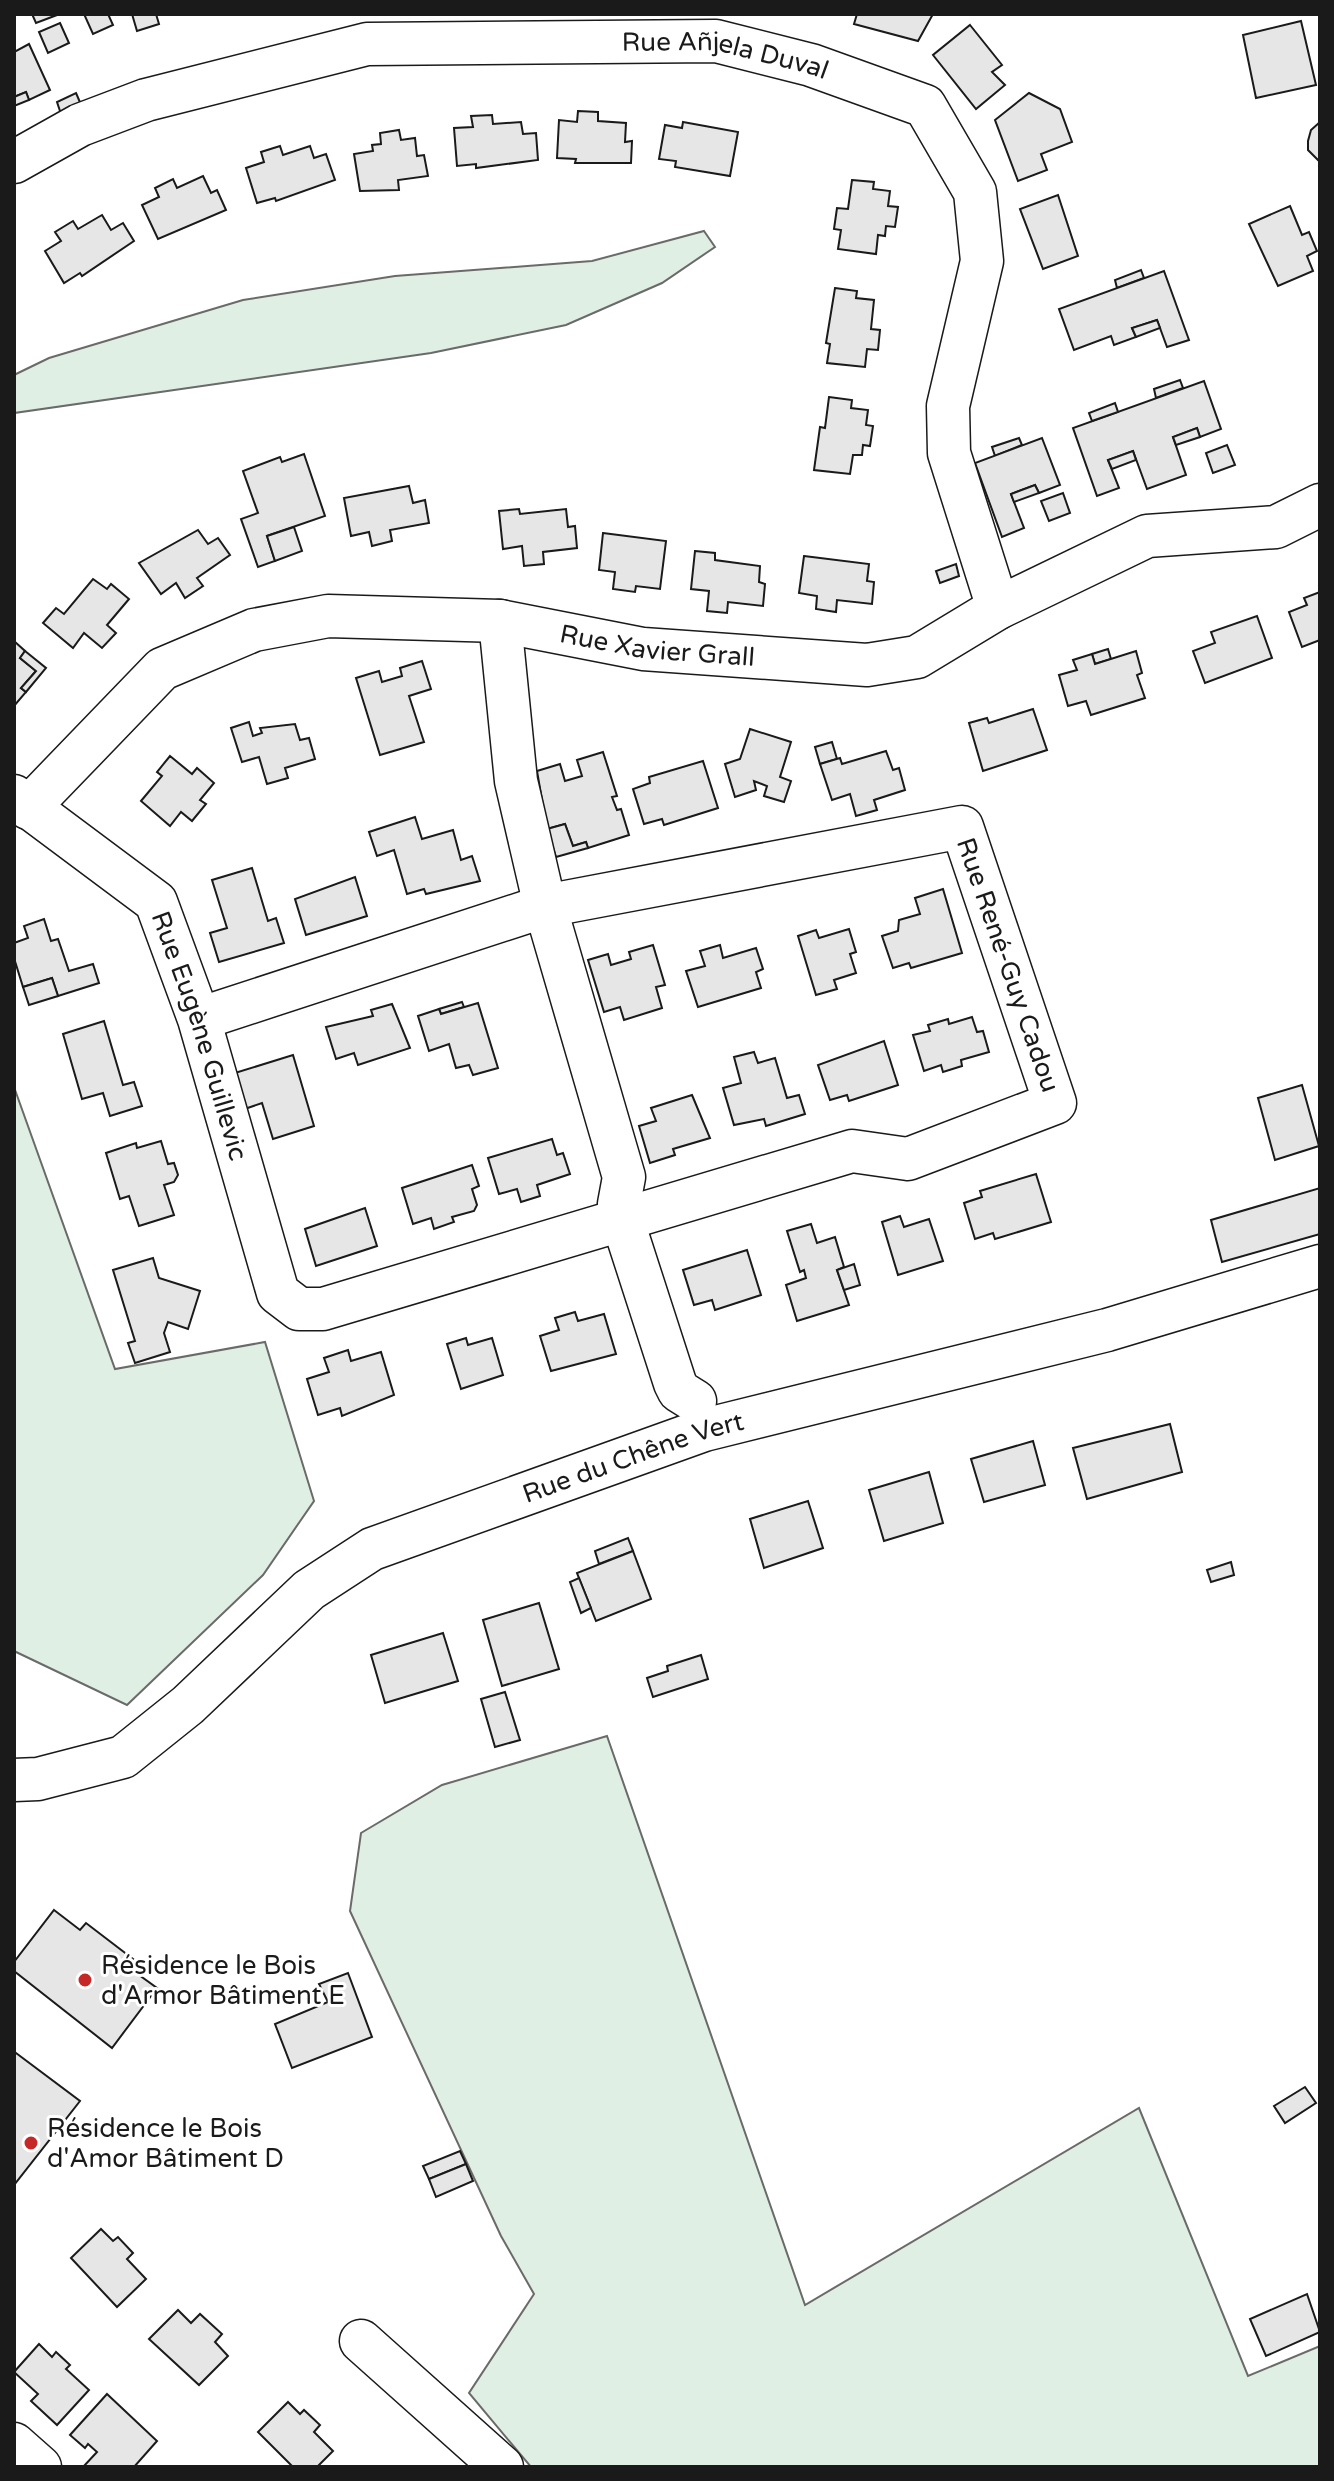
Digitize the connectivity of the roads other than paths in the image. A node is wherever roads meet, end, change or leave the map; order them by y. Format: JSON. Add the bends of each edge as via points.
{"nodes":[{"id":1,"x":14,"y":162,"type":"edge"},
{"id":2,"x":1320,"y":505,"type":"edge"},
{"id":3,"x":998,"y":608,"type":"junction"},
{"id":4,"x":500,"y":621,"type":"junction"},
{"id":5,"x":21,"y":802,"type":"edge"},
{"id":6,"x":545,"y":906,"type":"junction"},
{"id":7,"x":199,"y":1019,"type":"junction"},
{"id":8,"x":637,"y":1214,"type":"junction"},
{"id":9,"x":1320,"y":1266,"type":"edge"},
{"id":10,"x":323,"y":1309,"type":"joint"},
{"id":11,"x":700,"y":1416,"type":"junction"},
{"id":12,"x":14,"y":1780,"type":"edge"},
{"id":13,"x":361,"y":2341,"type":"dead end"},
{"id":14,"x":14,"y":2444,"type":"edge"},
{"id":15,"x":40,"y":2467,"type":"edge"},
{"id":16,"x":502,"y":2467,"type":"edge"}],
"edges":[{"from":1,"to":3,"type":"street","name":"Rue Añjela Duval","via":[[80,125],[146,100],[367,44],[716,41],[811,65],[925,106],[975,192],[982,261],[950,395],[949,453]]},
{"from":2,"to":3,"type":"street","name":"Rue Xavier Grall","via":[[1276,527],[1147,536]]},
{"from":3,"to":4,"type":"street","name":"Rue Xavier Grall","via":[[917,657],[867,665],[643,649]]},
{"from":4,"to":5,"type":"street","name":"Rue Xavier Grall","via":[[328,616],[254,630],[162,669]]},
{"from":4,"to":6,"type":"street","via":[[516,781]]},
{"from":5,"to":7,"type":"street","name":"Rue Eugène Guillevic","via":[[156,902]]},
{"from":6,"to":7,"type":"street","name":"Rue René-Guy Cadou"},
{"from":6,"to":8,"type":"street","via":[[624,1177],[644,1196]]},
{"from":6,"to":8,"type":"street","name":"Rue René-Guy Cadou","via":[[962,827],[1055,1103],[908,1159],[852,1151]]},
{"from":7,"to":10,"type":"street","name":"Rue Eugène Guillevic","via":[[278,1293],[299,1309]]},
{"from":8,"to":10,"type":"street","name":"Rue René-Guy Cadou"},
{"from":8,"to":11,"type":"street","via":[[703,1383]]},
{"from":9,"to":11,"type":"street","name":"Rue du Chêne Vert","via":[[1107,1330]]},
{"from":11,"to":12,"type":"street","name":"Rue du Chêne Vert","via":[[372,1549],[309,1590],[188,1705],[123,1757]]},
{"from":13,"to":16,"type":"street"},
{"from":14,"to":15,"type":"street"}]}
